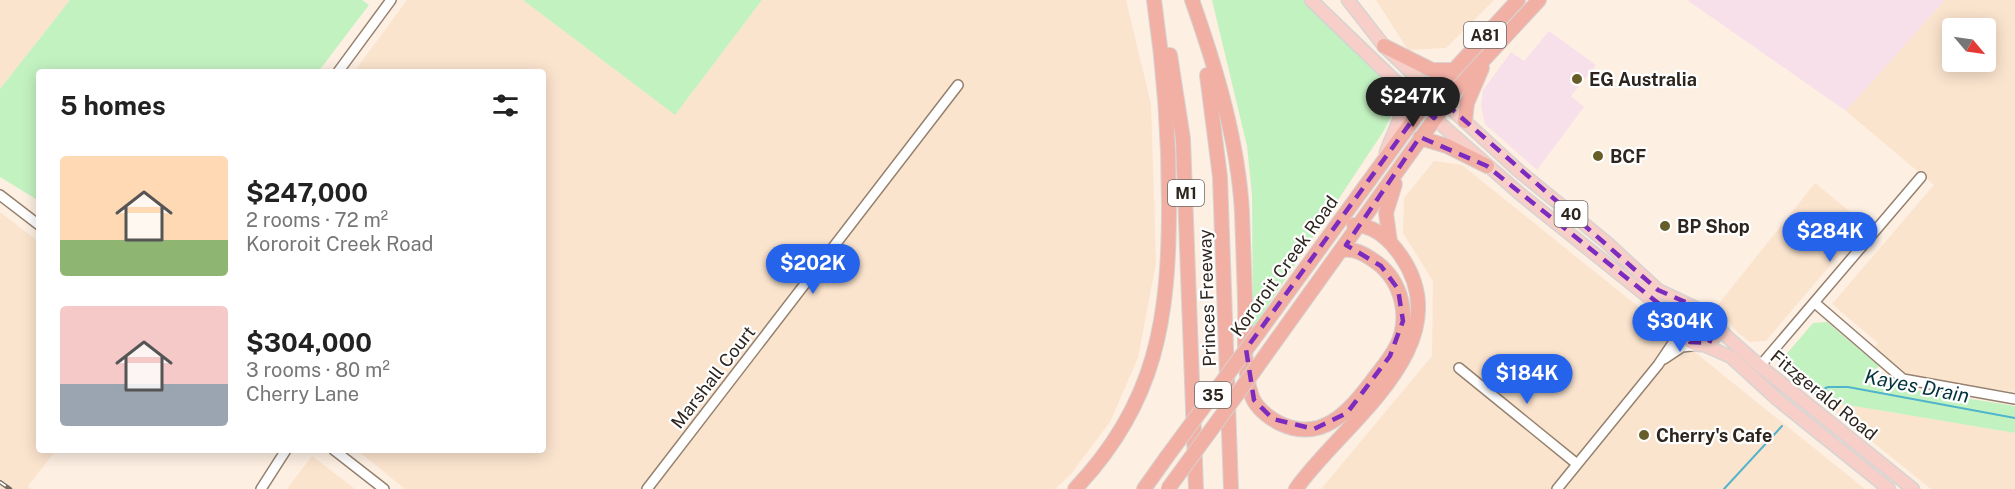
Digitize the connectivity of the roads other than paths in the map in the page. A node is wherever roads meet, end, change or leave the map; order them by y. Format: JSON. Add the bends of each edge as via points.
{"nodes":[{"id":1,"x":391,"y":0,"type":"edge"},
{"id":2,"x":1155,"y":0,"type":"edge"},
{"id":3,"x":1191,"y":0,"type":"edge"},
{"id":4,"x":1311,"y":0,"type":"edge"},
{"id":5,"x":1348,"y":0,"type":"edge"},
{"id":6,"x":1518,"y":0,"type":"edge"},
{"id":7,"x":1539,"y":0,"type":"edge"},
{"id":8,"x":1384,"y":46,"type":"junction"},
{"id":9,"x":1488,"y":55,"type":"junction"},
{"id":10,"x":340,"y":69,"type":"edge"},
{"id":11,"x":1452,"y":70,"type":"junction"},
{"id":12,"x":958,"y":84,"type":"dead end"},
{"id":13,"x":1404,"y":90,"type":"junction"},
{"id":14,"x":1433,"y":93,"type":"junction"},
{"id":15,"x":1446,"y":104,"type":"junction"},
{"id":16,"x":1422,"y":107,"type":"junction"},
{"id":17,"x":1434,"y":118,"type":"junction"},
{"id":18,"x":1465,"y":121,"type":"junction"},
{"id":19,"x":1420,"y":138,"type":"junction"},
{"id":20,"x":1384,"y":159,"type":"junction"},
{"id":21,"x":1402,"y":166,"type":"junction"},
{"id":22,"x":1487,"y":166,"type":"junction"},
{"id":23,"x":1921,"y":177,"type":"dead end"},
{"id":24,"x":0,"y":195,"type":"edge"},
{"id":25,"x":36,"y":223,"type":"edge"},
{"id":26,"x":1360,"y":225,"type":"junction"},
{"id":27,"x":1390,"y":242,"type":"junction"},
{"id":28,"x":1343,"y":250,"type":"junction"},
{"id":29,"x":1317,"y":254,"type":"junction"},
{"id":30,"x":1815,"y":303,"type":"junction"},
{"id":31,"x":1702,"y":311,"type":"junction"},
{"id":32,"x":1717,"y":325,"type":"junction"},
{"id":33,"x":1683,"y":327,"type":"junction"},
{"id":34,"x":1702,"y":345,"type":"junction"},
{"id":35,"x":1658,"y":364,"type":"junction"},
{"id":36,"x":1760,"y":366,"type":"junction"},
{"id":37,"x":1459,"y":368,"type":"dead end"},
{"id":38,"x":2015,"y":399,"type":"edge"},
{"id":39,"x":284,"y":453,"type":"edge"},
{"id":40,"x":338,"y":453,"type":"edge"},
{"id":41,"x":1577,"y":464,"type":"junction"},
{"id":42,"x":261,"y":489,"type":"edge"},
{"id":43,"x":384,"y":489,"type":"edge"},
{"id":44,"x":647,"y":489,"type":"edge"},
{"id":45,"x":1075,"y":489,"type":"edge"},
{"id":46,"x":1144,"y":489,"type":"edge"},
{"id":47,"x":1168,"y":489,"type":"edge"},
{"id":48,"x":1196,"y":489,"type":"edge"},
{"id":49,"x":1231,"y":489,"type":"edge"},
{"id":50,"x":1296,"y":489,"type":"edge"},
{"id":51,"x":1557,"y":489,"type":"edge"},
{"id":52,"x":1889,"y":489,"type":"edge"},
{"id":53,"x":1913,"y":489,"type":"edge"}],
"edges":[{"from":1,"to":10,"type":"street"},
{"from":2,"to":45,"type":"highway","via":[[1169,134],[1164,314],[1151,365],[1131,411],[1108,449]]},
{"from":2,"to":48,"type":"highway","name":"Princes Freeway","number":"M1","via":[[1174,77],[1183,139]]},
{"from":3,"to":28,"type":"highway","via":[[1218,84],[1238,174],[1251,393],[1260,409],[1288,426],[1314,429],[1340,419],[1400,339],[1402,304],[1393,279],[1367,256],[1353,249]]},
{"from":3,"to":49,"type":"highway","name":"Princes Freeway","number":"M1","via":[[1220,168]]},
{"from":4,"to":13,"type":"main road"},
{"from":5,"to":8,"type":"main road"},
{"from":6,"to":11,"type":"highway","number":"A81"},
{"from":7,"to":9,"type":"highway","number":"A81"},
{"from":8,"to":11,"type":"highway","via":[[1432,70]]},
{"from":8,"to":14,"type":"main road"},
{"from":9,"to":15,"type":"highway","number":"A81"},
{"from":9,"to":18,"type":"highway","via":[[1467,103]]},
{"from":11,"to":14,"type":"highway","number":"A81"},
{"from":12,"to":44,"type":"street","name":"Marshall Court"},
{"from":13,"to":16,"type":"main road"},
{"from":13,"to":20,"type":"main road","via":[[1405,106]]},
{"from":14,"to":15,"type":"highway"},
{"from":14,"to":16,"type":"highway","name":"Kororoit Creek Road"},
{"from":15,"to":17,"type":"highway","name":"Kororoit Creek Road"},
{"from":15,"to":18,"type":"main road","number":"40"},
{"from":16,"to":17,"type":"highway"},
{"from":16,"to":20,"type":"highway","name":"Kororoit Creek Road","number":"35"},
{"from":17,"to":19,"type":"highway","name":"Kororoit Creek Road","number":"35"},
{"from":17,"to":22,"type":"main road","number":"40"},
{"from":18,"to":31,"type":"main road","number":"40","via":[[1658,290]]},
{"from":19,"to":21,"type":"highway","name":"Kororoit Creek Road","number":"35"},
{"from":19,"to":22,"type":"highway","via":[[1447,146]]},
{"from":20,"to":29,"type":"highway","name":"Kororoit Creek Road","number":"35"},
{"from":21,"to":26,"type":"highway","name":"Kororoit Creek Road","number":"35"},
{"from":21,"to":27,"type":"highway","via":[[1386,213]]},
{"from":22,"to":33,"type":"main road","number":"40"},
{"from":23,"to":30,"type":"street"},
{"from":24,"to":25,"type":"street"},
{"from":26,"to":27,"type":"highway","via":[[1377,231]]},
{"from":26,"to":28,"type":"highway","name":"Kororoit Creek Road","number":"35"},
{"from":26,"to":29,"type":"highway","via":[[1350,226]]},
{"from":27,"to":50,"type":"highway","via":[[1406,264],[1417,291],[1418,318],[1412,344],[1394,374]]},
{"from":28,"to":47,"type":"highway","name":"Kororoit Creek Road","number":"35","bridge":true},
{"from":29,"to":46,"type":"highway","name":"Kororoit Creek Road","number":"35","bridge":true},
{"from":30,"to":36,"type":"street"},
{"from":30,"to":38,"type":"street","via":[[1904,379]]},
{"from":31,"to":32,"type":"main road","number":"40","via":[[1712,315]]},
{"from":31,"to":33,"type":"main road","via":[[1692,313]]},
{"from":32,"to":34,"type":"main road","via":[[1716,335]]},
{"from":32,"to":36,"type":"main road","name":"Fitzgerald Road","number":"40"},
{"from":33,"to":34,"type":"main road","number":"40","via":[[1686,338]]},
{"from":33,"to":35,"type":"street"},
{"from":34,"to":35,"type":"street","via":[[1682,347]]},
{"from":34,"to":52,"type":"main road","name":"Fitzgerald Road","number":"40","via":[[1731,357]]},
{"from":35,"to":41,"type":"street"},
{"from":36,"to":53,"type":"main road","name":"Fitzgerald Road","number":"40"},
{"from":37,"to":41,"type":"street"},
{"from":39,"to":42,"type":"street"},
{"from":40,"to":43,"type":"street"},
{"from":41,"to":51,"type":"street"}]}
